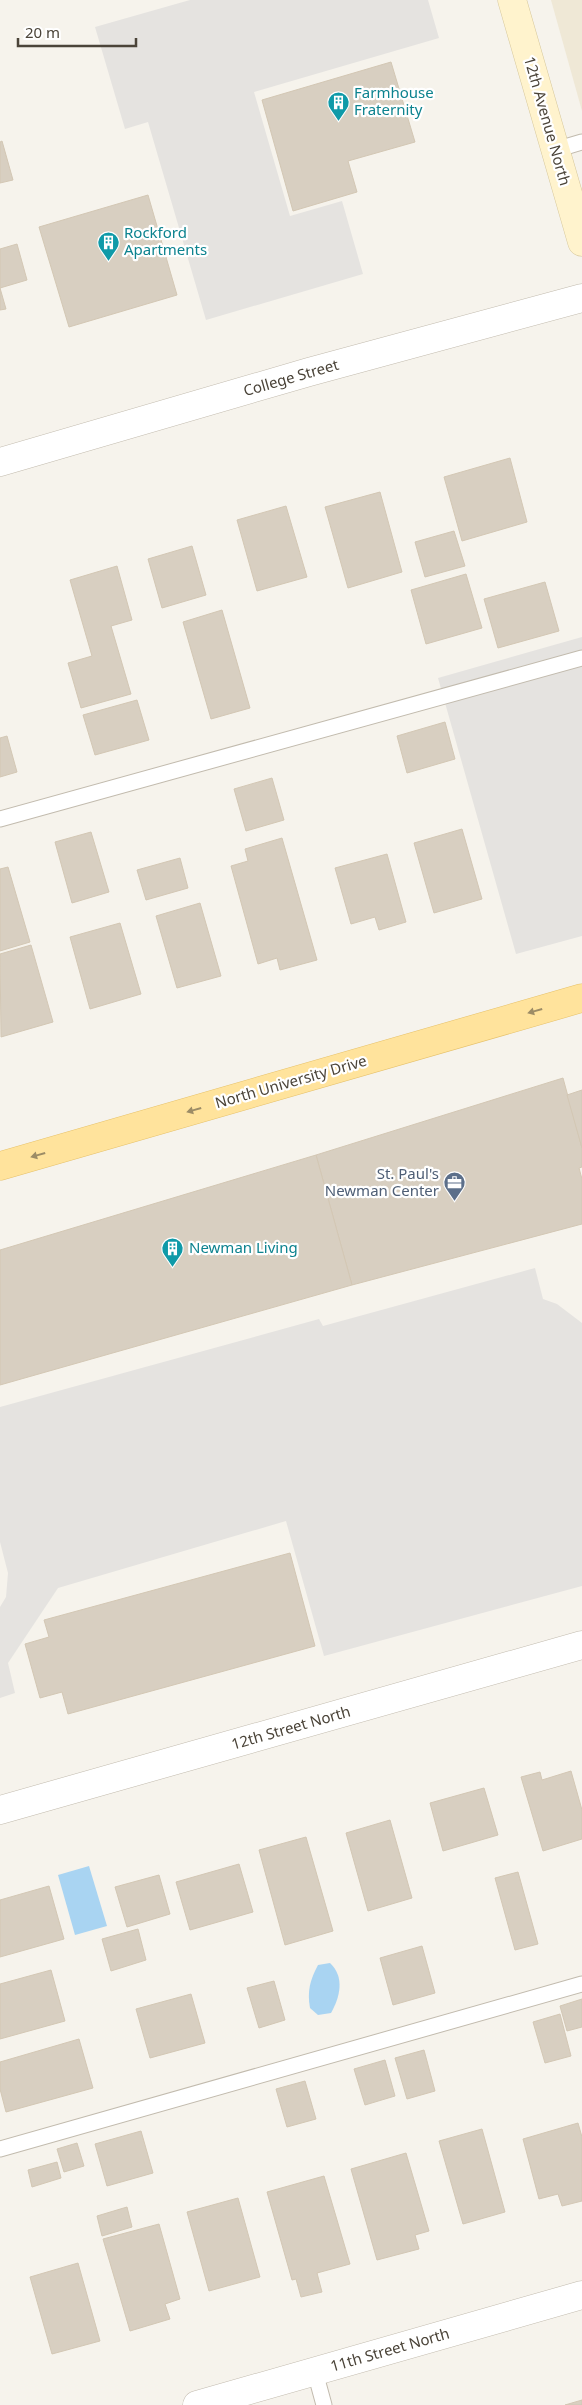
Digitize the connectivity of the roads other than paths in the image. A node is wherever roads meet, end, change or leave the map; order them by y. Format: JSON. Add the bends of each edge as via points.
{"nodes":[{"id":1,"x":512,"y":0,"type":"edge"},
{"id":2,"x":582,"y":142,"type":"edge"},
{"id":3,"x":555,"y":150,"type":"junction"},
{"id":4,"x":582,"y":242,"type":"edge"},
{"id":5,"x":582,"y":298,"type":"edge"},
{"id":6,"x":0,"y":462,"type":"edge"},
{"id":7,"x":582,"y":658,"type":"edge"},
{"id":8,"x":0,"y":820,"type":"edge"},
{"id":9,"x":582,"y":998,"type":"edge"},
{"id":10,"x":0,"y":1165,"type":"edge"},
{"id":11,"x":582,"y":1645,"type":"edge"},
{"id":12,"x":0,"y":1810,"type":"edge"},
{"id":13,"x":582,"y":1984,"type":"edge"},
{"id":14,"x":0,"y":2149,"type":"edge"},
{"id":15,"x":582,"y":2295,"type":"edge"},
{"id":16,"x":315,"y":2372,"type":"junction"},
{"id":17,"x":198,"y":2405,"type":"edge"},
{"id":18,"x":324,"y":2405,"type":"edge"}],
"edges":[{"from":1,"to":3,"type":"main road","name":"12th Avenue North"},
{"from":2,"to":3,"type":"lane"},
{"from":3,"to":4,"type":"main road","name":"12th Avenue North"},
{"from":5,"to":6,"type":"street","name":"College Street"},
{"from":7,"to":8,"type":"lane"},
{"from":9,"to":10,"type":"main road","name":"North University Drive","one_way":true},
{"from":11,"to":12,"type":"street","name":"12th Street North"},
{"from":13,"to":14,"type":"lane"},
{"from":15,"to":16,"type":"street","name":"11th Street North"},
{"from":16,"to":17,"type":"street","name":"11th Street North"},
{"from":16,"to":18,"type":"lane"}]}
